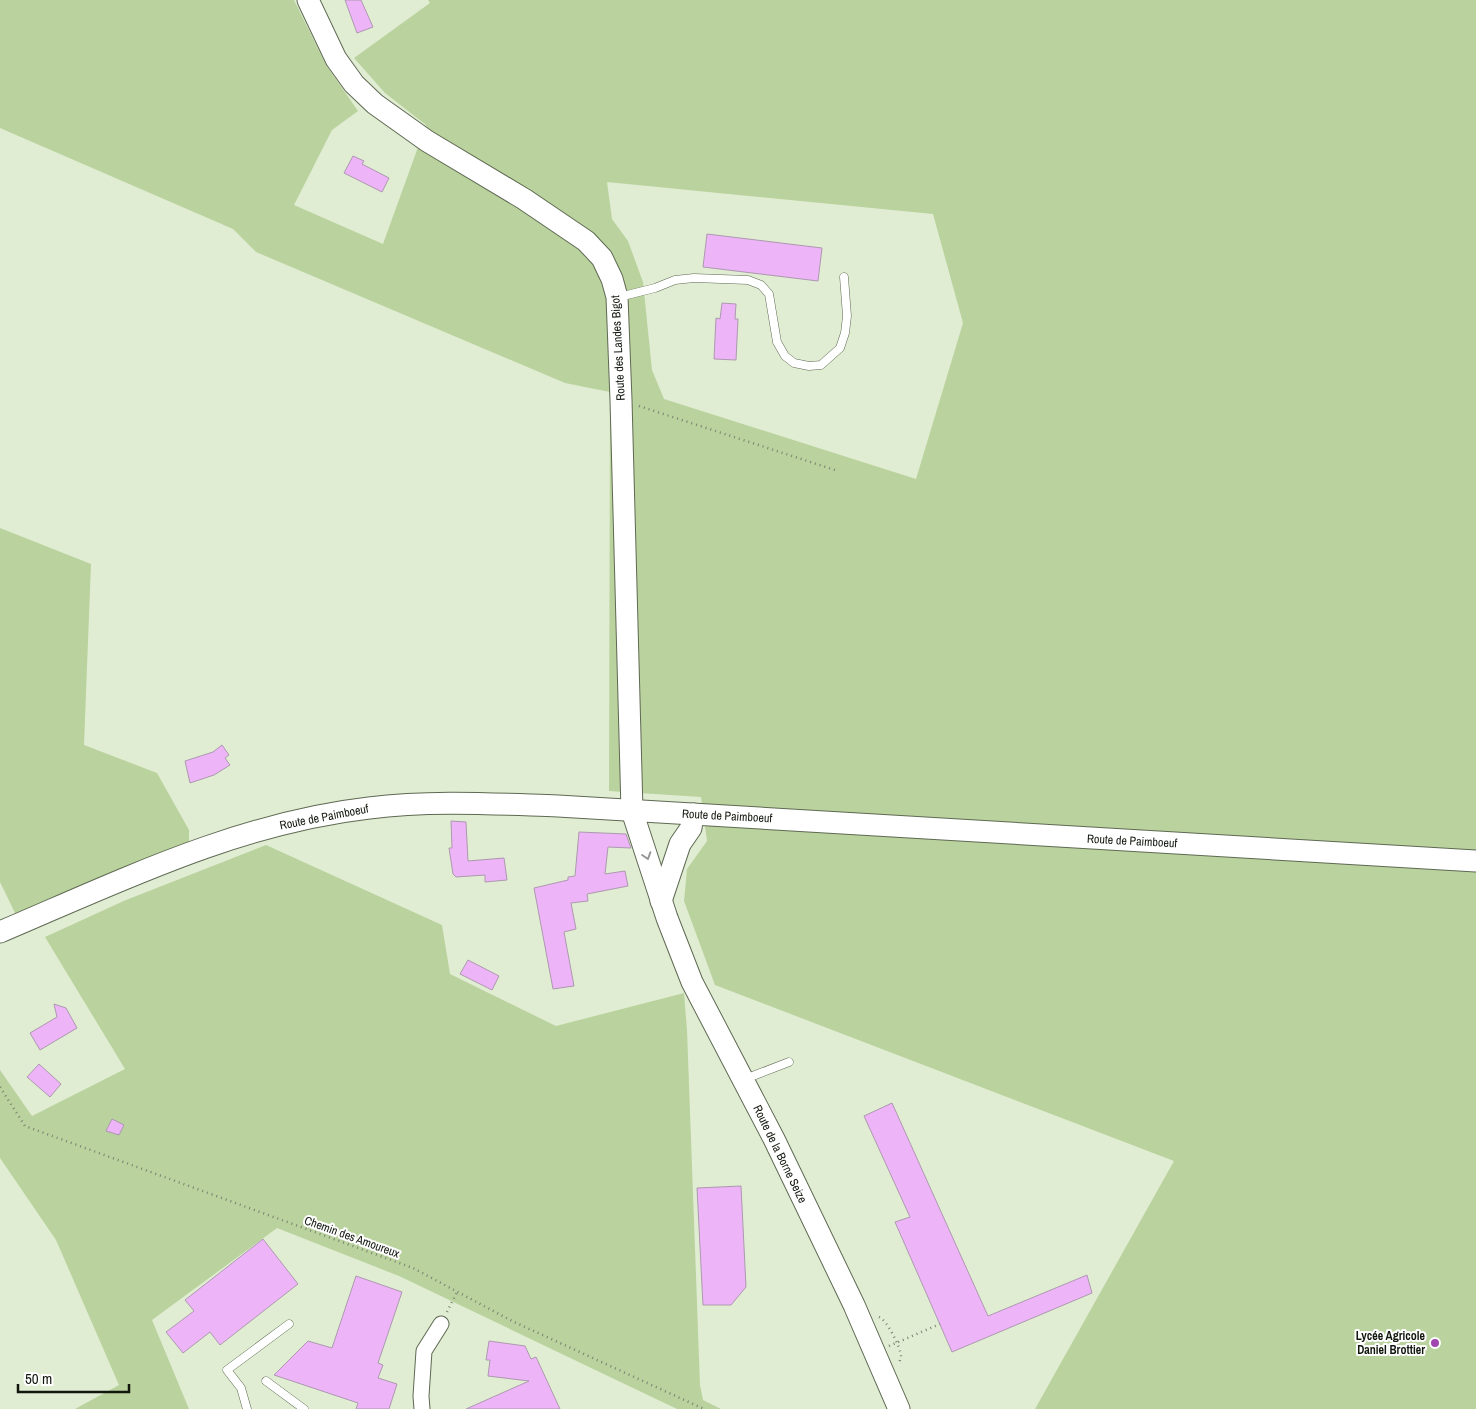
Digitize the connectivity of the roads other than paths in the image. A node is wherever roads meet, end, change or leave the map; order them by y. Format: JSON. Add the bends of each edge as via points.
{"nodes":[{"id":1,"x":308,"y":0,"type":"edge"},
{"id":2,"x":844,"y":277,"type":"dead end"},
{"id":3,"x":617,"y":297,"type":"junction"},
{"id":4,"x":632,"y":811,"type":"junction"},
{"id":5,"x":693,"y":814,"type":"junction"},
{"id":6,"x":1476,"y":861,"type":"edge"},
{"id":7,"x":661,"y":900,"type":"junction"},
{"id":8,"x":0,"y":932,"type":"edge"},
{"id":9,"x":789,"y":1062,"type":"dead end"},
{"id":10,"x":743,"y":1080,"type":"junction"},
{"id":11,"x":289,"y":1324,"type":"dead end"},
{"id":12,"x":440,"y":1324,"type":"road end"},
{"id":13,"x":266,"y":1381,"type":"dead end"},
{"id":14,"x":246,"y":1409,"type":"edge"},
{"id":15,"x":304,"y":1409,"type":"edge"},
{"id":16,"x":422,"y":1409,"type":"edge"},
{"id":17,"x":899,"y":1409,"type":"edge"}],
"edges":[{"from":1,"to":3,"type":"street","name":"Route des Landes Bigot","via":[[336,59],[354,84],[375,104],[427,141],[524,199],[586,241],[602,258]]},
{"from":2,"to":3,"type":"lane","via":[[846,316],[840,348],[821,365],[815,366],[794,363],[784,356],[777,342],[769,294],[761,285],[748,280],[675,280]]},
{"from":3,"to":4,"type":"street","name":"Route des Landes Bigot"},
{"from":4,"to":5,"type":"street","name":"Route de Paimboeuf"},
{"from":4,"to":7,"type":"street","name":"Route des Landes Bigot","one_way":true},
{"from":4,"to":8,"type":"street","name":"Route de Paimboeuf","via":[[463,802],[367,808],[314,817],[254,830],[171,859]]},
{"from":5,"to":6,"type":"street","name":"Route de Paimboeuf"},
{"from":5,"to":7,"type":"street","via":[[691,828],[680,844]]},
{"from":7,"to":10,"type":"street","name":"Route de la Borne Seize","via":[[692,982]]},
{"from":9,"to":10,"type":"lane"},
{"from":10,"to":17,"type":"street","name":"Route de la Borne Seize","via":[[854,1305]]},
{"from":11,"to":14,"type":"lane","via":[[227,1370],[241,1388]]},
{"from":12,"to":16,"type":"street","via":[[424,1351]]},
{"from":13,"to":15,"type":"lane"}]}
